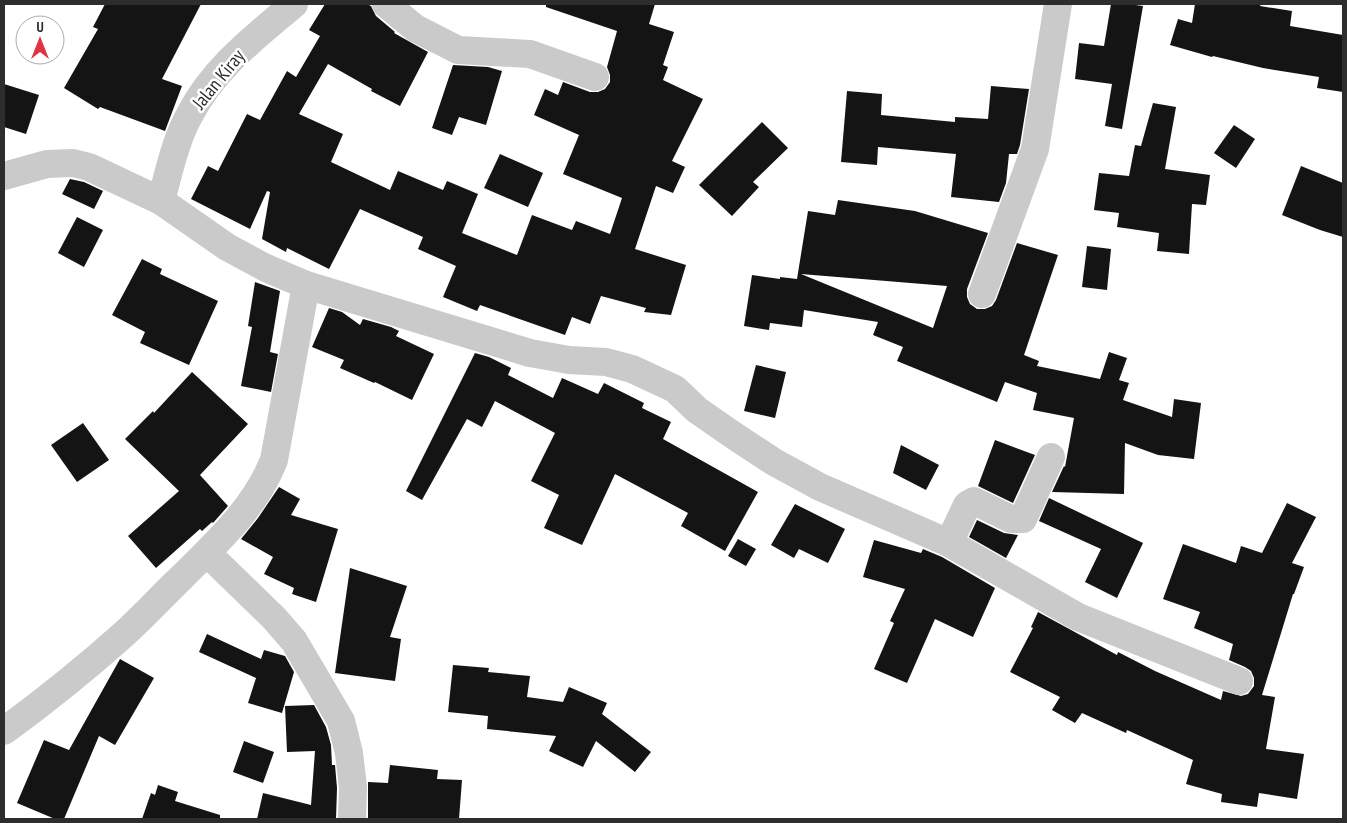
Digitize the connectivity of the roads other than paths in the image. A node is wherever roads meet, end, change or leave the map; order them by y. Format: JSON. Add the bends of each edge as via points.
{"nodes":[{"id":1,"x":294,"y":4,"type":"edge"},
{"id":2,"x":386,"y":4,"type":"edge"},
{"id":3,"x":1058,"y":4,"type":"edge"},
{"id":4,"x":595,"y":76,"type":"dead end"},
{"id":5,"x":4,"y":176,"type":"edge"},
{"id":6,"x":161,"y":201,"type":"junction"},
{"id":7,"x":306,"y":284,"type":"junction"},
{"id":8,"x":982,"y":294,"type":"dead end"},
{"id":9,"x":1051,"y":457,"type":"dead end"},
{"id":10,"x":948,"y":543,"type":"junction"},
{"id":11,"x":207,"y":553,"type":"junction"},
{"id":12,"x":1240,"y":681,"type":"dead end"},
{"id":13,"x":4,"y":732,"type":"edge"},
{"id":14,"x":352,"y":819,"type":"edge"}],
"edges":[{"from":1,"to":6,"type":"street","name":"Jalan Kiray","via":[[229,60],[203,92],[176,147]]},
{"from":2,"to":4,"type":"street","via":[[416,28],[458,50],[530,54]]},
{"from":3,"to":8,"type":"street","via":[[1035,148]]},
{"from":5,"to":6,"type":"street","via":[[47,164],[73,163],[89,166]]},
{"from":6,"to":7,"type":"street","via":[[227,247]]},
{"from":7,"to":10,"type":"street","via":[[530,353],[606,362],[632,369],[675,389],[697,410],[774,462],[820,487]]},
{"from":7,"to":11,"type":"street","via":[[274,460],[253,501]]},
{"from":9,"to":10,"type":"street","via":[[1023,519],[1011,519],[974,501],[967,505]]},
{"from":10,"to":12,"type":"street","via":[[1078,617]]},
{"from":11,"to":13,"type":"street","via":[[104,651]]},
{"from":11,"to":14,"type":"street","via":[[294,641],[341,721],[350,753]]}]}
